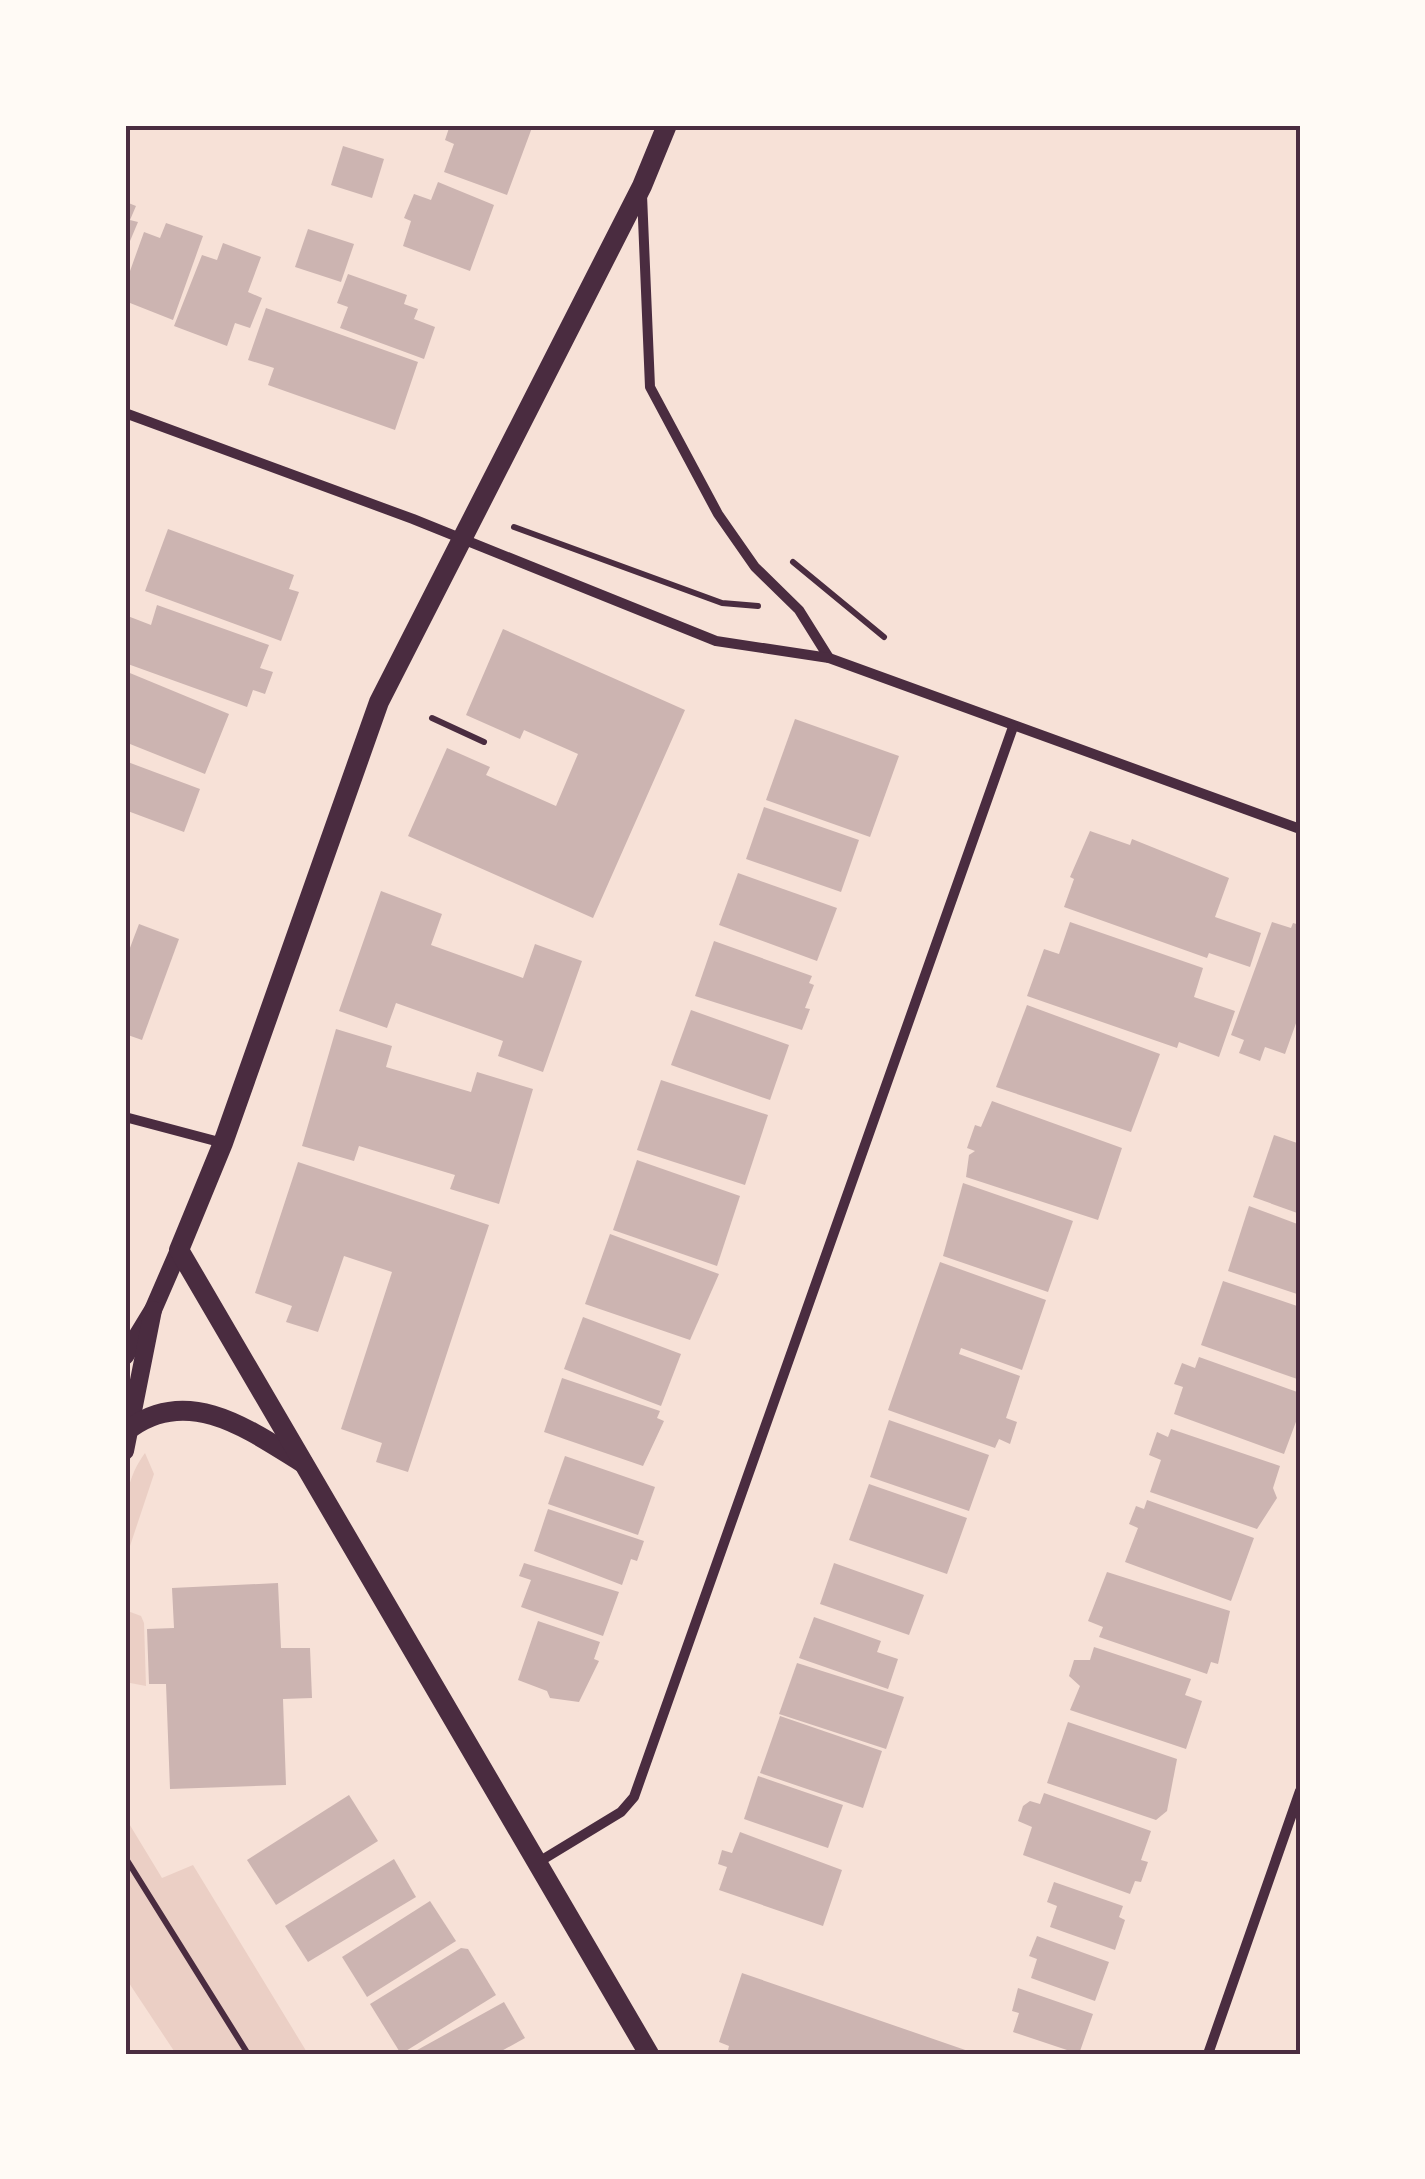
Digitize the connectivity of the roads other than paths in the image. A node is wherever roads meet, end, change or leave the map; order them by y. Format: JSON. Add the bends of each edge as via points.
{"nodes":[{"id":1,"x":667,"y":125,"type":"edge"},
{"id":2,"x":642,"y":186,"type":"junction"},
{"id":3,"x":125,"y":414,"type":"edge"},
{"id":4,"x":461,"y":539,"type":"junction"},
{"id":5,"x":829,"y":658,"type":"junction"},
{"id":6,"x":1013,"y":727,"type":"junction"},
{"id":7,"x":1300,"y":829,"type":"edge"},
{"id":8,"x":125,"y":1117,"type":"edge"},
{"id":9,"x":223,"y":1143,"type":"junction"},
{"id":10,"x":180,"y":1250,"type":"junction"},
{"id":11,"x":152,"y":1310,"type":"junction"},
{"id":12,"x":125,"y":1356,"type":"edge"},
{"id":13,"x":132,"y":1427,"type":"junction"},
{"id":14,"x":125,"y":1450,"type":"edge"},
{"id":15,"x":308,"y":1466,"type":"junction"},
{"id":16,"x":1300,"y":1790,"type":"edge"},
{"id":17,"x":536,"y":1864,"type":"junction"},
{"id":18,"x":648,"y":2054,"type":"edge"},
{"id":19,"x":1208,"y":2054,"type":"edge"}],
"edges":[{"from":1,"to":2,"type":"main road"},
{"from":2,"to":4,"type":"main road"},
{"from":2,"to":5,"type":"street","via":[[650,387],[718,514],[755,567],[799,610]]},
{"from":3,"to":4,"type":"street"},
{"from":4,"to":5,"type":"street","via":[[716,641]]},
{"from":4,"to":9,"type":"main road","via":[[379,702]]},
{"from":5,"to":6,"type":"street"},
{"from":6,"to":7,"type":"street"},
{"from":6,"to":17,"type":"street","via":[[634,1797],[621,1812]]},
{"from":8,"to":9,"type":"street"},
{"from":9,"to":10,"type":"main road"},
{"from":10,"to":11,"type":"street"},
{"from":10,"to":15,"type":"main road"},
{"from":11,"to":12,"type":"street"},
{"from":11,"to":13,"type":"street"},
{"from":13,"to":14,"type":"street"},
{"from":13,"to":15,"type":"main road","via":[[151,1414],[193,1410],[219,1416]]},
{"from":15,"to":17,"type":"main road"},
{"from":16,"to":19,"type":"street"},
{"from":17,"to":18,"type":"main road"}]}
